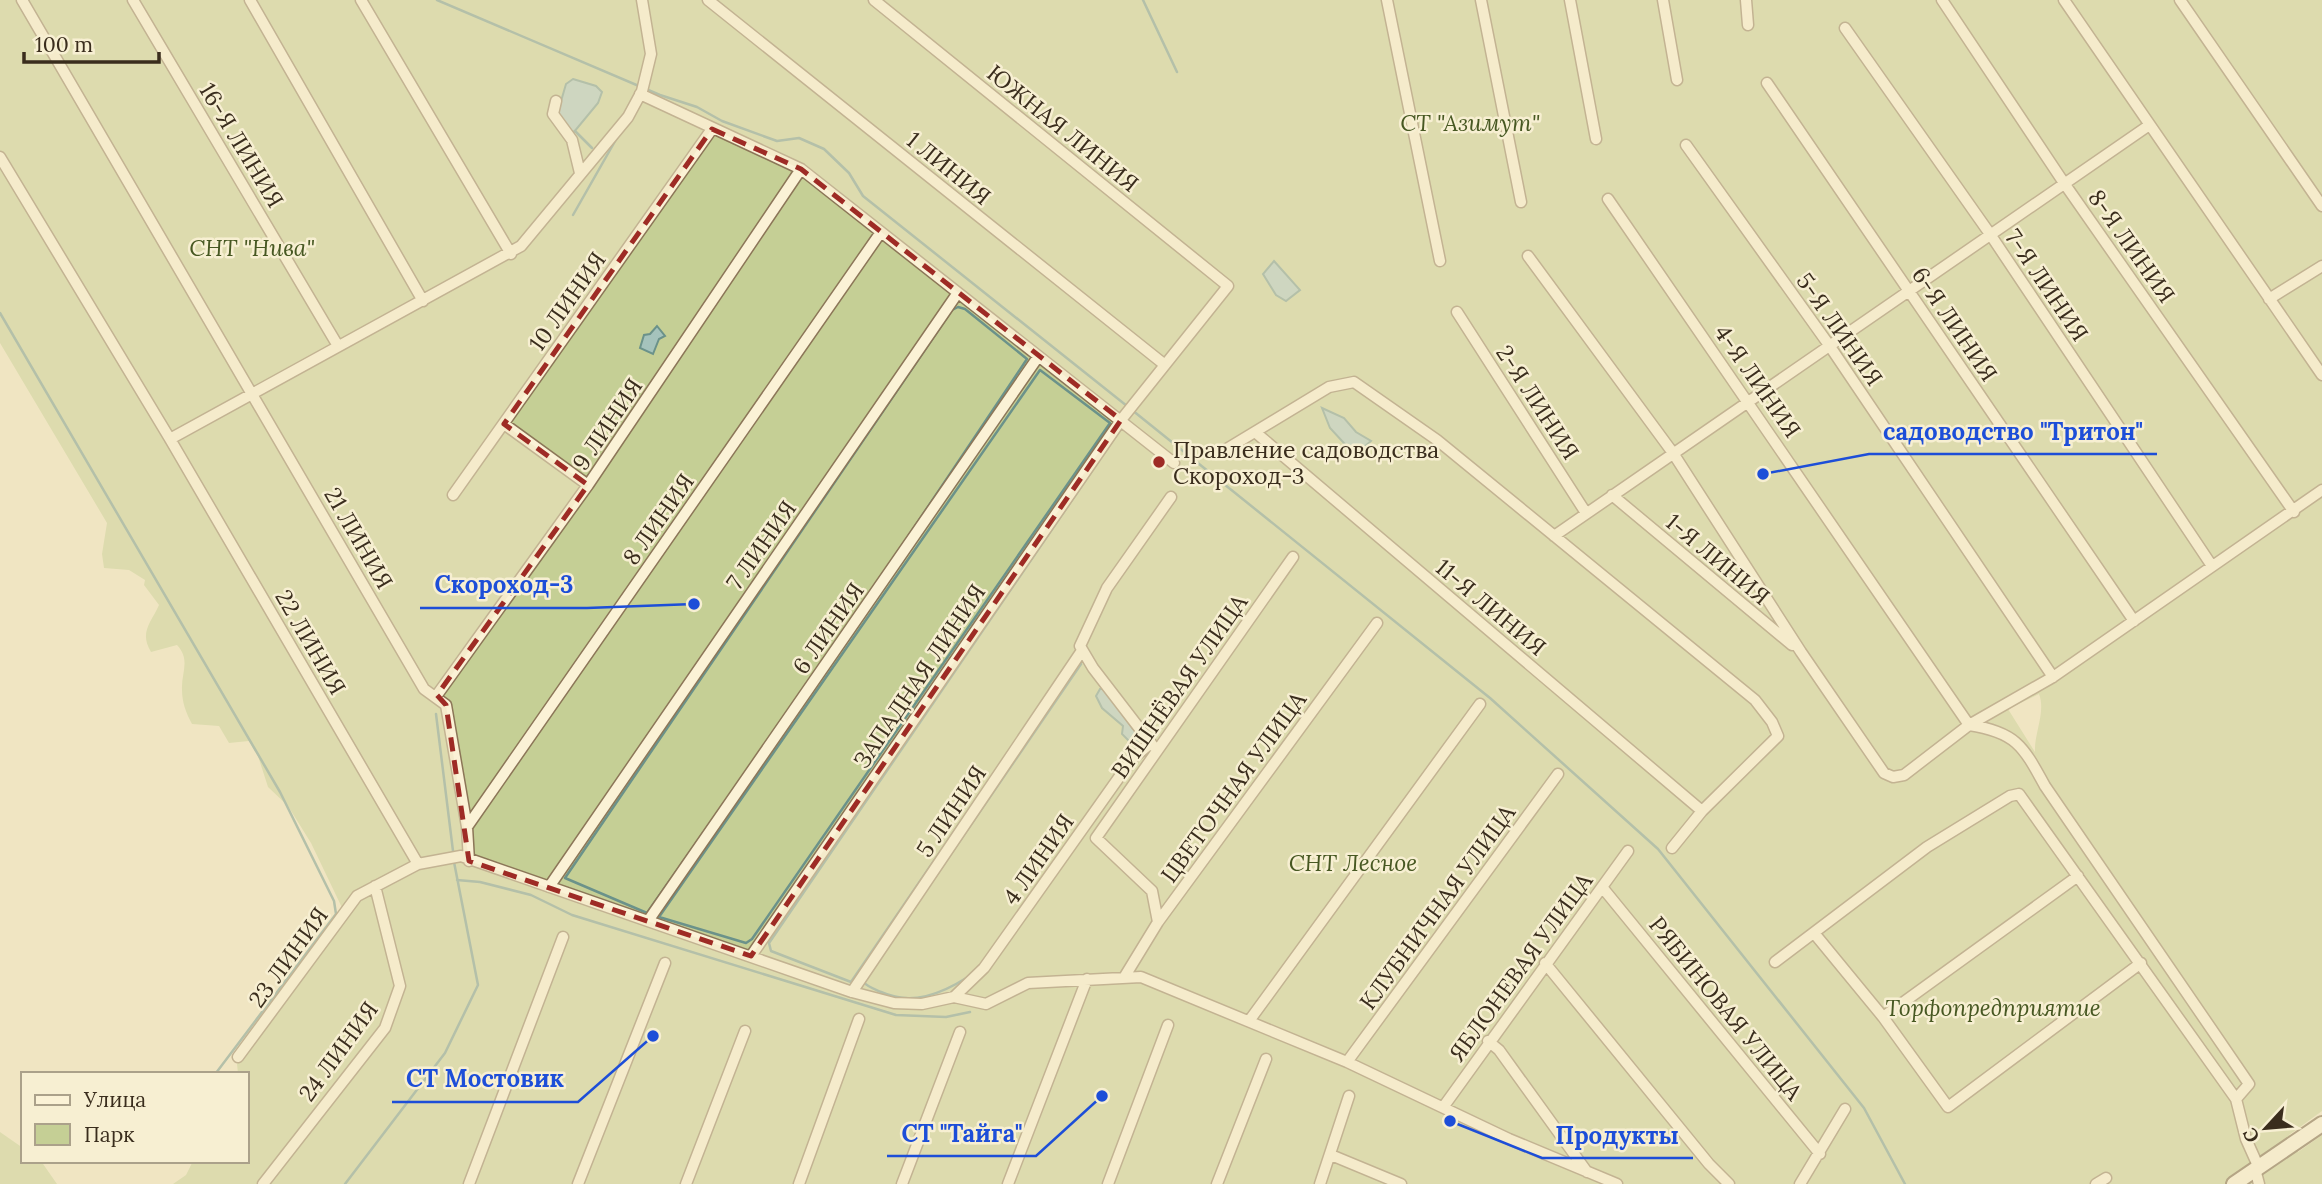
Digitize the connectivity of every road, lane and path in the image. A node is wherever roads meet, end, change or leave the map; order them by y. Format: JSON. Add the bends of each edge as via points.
{"nodes":[{"id":1,"x":22,"y":0,"type":"edge"},
{"id":2,"x":134,"y":0,"type":"edge"},
{"id":3,"x":250,"y":0,"type":"edge"},
{"id":4,"x":361,"y":0,"type":"edge"},
{"id":5,"x":642,"y":0,"type":"edge"},
{"id":6,"x":708,"y":0,"type":"edge"},
{"id":7,"x":874,"y":0,"type":"edge"},
{"id":8,"x":1387,"y":0,"type":"edge"},
{"id":9,"x":1481,"y":0,"type":"edge"},
{"id":10,"x":1570,"y":0,"type":"edge"},
{"id":11,"x":1663,"y":0,"type":"edge"},
{"id":12,"x":1746,"y":0,"type":"edge"},
{"id":13,"x":1942,"y":0,"type":"edge"},
{"id":14,"x":2064,"y":0,"type":"edge"},
{"id":15,"x":2180,"y":0,"type":"edge"},
{"id":16,"x":1748,"y":25,"type":"dead end"},
{"id":17,"x":1845,"y":28,"type":"dead end"},
{"id":18,"x":1677,"y":80,"type":"dead end"},
{"id":19,"x":1767,"y":83,"type":"dead end"},
{"id":20,"x":643,"y":92,"type":"junction"},
{"id":21,"x":556,"y":101,"type":"dead end"},
{"id":22,"x":2148,"y":126,"type":"junction"},
{"id":23,"x":712,"y":129,"type":"junction"},
{"id":24,"x":1596,"y":139,"type":"dead end"},
{"id":25,"x":1686,"y":145,"type":"dead end"},
{"id":26,"x":0,"y":157,"type":"edge"},
{"id":27,"x":801,"y":169,"type":"junction"},
{"id":28,"x":580,"y":173,"type":"junction"},
{"id":29,"x":2064,"y":183,"type":"junction"},
{"id":30,"x":1608,"y":199,"type":"dead end"},
{"id":31,"x":1521,"y":202,"type":"dead end"},
{"id":32,"x":2322,"y":206,"type":"edge"},
{"id":33,"x":881,"y":232,"type":"junction"},
{"id":34,"x":1990,"y":234,"type":"junction"},
{"id":35,"x":511,"y":254,"type":"junction"},
{"id":36,"x":1528,"y":256,"type":"dead end"},
{"id":37,"x":1440,"y":261,"type":"dead end"},
{"id":38,"x":2322,"y":266,"type":"edge"},
{"id":39,"x":1228,"y":286,"type":"joint"},
{"id":40,"x":1909,"y":290,"type":"junction"},
{"id":41,"x":957,"y":293,"type":"junction"},
{"id":42,"x":2269,"y":299,"type":"junction"},
{"id":43,"x":423,"y":301,"type":"junction"},
{"id":44,"x":1457,"y":312,"type":"dead end"},
{"id":45,"x":1829,"y":345,"type":"junction"},
{"id":46,"x":338,"y":346,"type":"junction"},
{"id":47,"x":1038,"y":357,"type":"junction"},
{"id":48,"x":1165,"y":365,"type":"junction"},
{"id":49,"x":2322,"y":375,"type":"edge"},
{"id":50,"x":253,"y":394,"type":"junction"},
{"id":51,"x":1749,"y":401,"type":"junction"},
{"id":52,"x":1127,"y":412,"type":"junction"},
{"id":53,"x":504,"y":424,"type":"junction"},
{"id":54,"x":1255,"y":432,"type":"junction"},
{"id":55,"x":170,"y":439,"type":"junction"},
{"id":56,"x":1220,"y":453,"type":"dead end"},
{"id":57,"x":1673,"y":453,"type":"junction"},
{"id":58,"x":1174,"y":463,"type":"dead end"},
{"id":59,"x":588,"y":485,"type":"junction"},
{"id":60,"x":2322,"y":490,"type":"edge"},
{"id":61,"x":453,"y":495,"type":"dead end"},
{"id":62,"x":1612,"y":495,"type":"junction"},
{"id":63,"x":1171,"y":497,"type":"dead end"},
{"id":64,"x":2294,"y":512,"type":"junction"},
{"id":65,"x":1586,"y":513,"type":"junction"},
{"id":66,"x":1553,"y":536,"type":"junction"},
{"id":67,"x":1293,"y":557,"type":"dead end"},
{"id":68,"x":2212,"y":566,"type":"junction"},
{"id":69,"x":2134,"y":621,"type":"junction"},
{"id":70,"x":1377,"y":623,"type":"dead end"},
{"id":71,"x":1082,"y":652,"type":"junction"},
{"id":72,"x":1801,"y":652,"type":"junction"},
{"id":73,"x":2053,"y":677,"type":"junction"},
{"id":74,"x":437,"y":695,"type":"junction"},
{"id":75,"x":1480,"y":704,"type":"dead end"},
{"id":76,"x":1969,"y":725,"type":"junction"},
{"id":77,"x":1151,"y":743,"type":"junction"},
{"id":78,"x":1156,"y":753,"type":"junction"},
{"id":79,"x":1558,"y":774,"type":"dead end"},
{"id":80,"x":1702,"y":811,"type":"junction"},
{"id":81,"x":467,"y":827,"type":"junction"},
{"id":82,"x":1672,"y":848,"type":"dead end"},
{"id":83,"x":1628,"y":852,"type":"dead end"},
{"id":84,"x":469,"y":861,"type":"junction"},
{"id":85,"x":418,"y":864,"type":"junction"},
{"id":86,"x":2078,"y":876,"type":"junction"},
{"id":87,"x":375,"y":886,"type":"junction"},
{"id":88,"x":549,"y":887,"type":"junction"},
{"id":89,"x":1602,"y":887,"type":"junction"},
{"id":90,"x":649,"y":921,"type":"junction"},
{"id":91,"x":1158,"y":922,"type":"junction"},
{"id":92,"x":1814,"y":933,"type":"junction"},
{"id":93,"x":564,"y":937,"type":"dead end"},
{"id":94,"x":751,"y":956,"type":"junction"},
{"id":95,"x":1775,"y":962,"type":"dead end"},
{"id":96,"x":665,"y":963,"type":"dead end"},
{"id":97,"x":1545,"y":963,"type":"junction"},
{"id":98,"x":2141,"y":963,"type":"junction"},
{"id":99,"x":1125,"y":976,"type":"junction"},
{"id":100,"x":1087,"y":979,"type":"junction"},
{"id":101,"x":852,"y":992,"type":"junction"},
{"id":102,"x":954,"y":997,"type":"junction"},
{"id":103,"x":1883,"y":1017,"type":"junction"},
{"id":104,"x":859,"y":1019,"type":"dead end"},
{"id":105,"x":1249,"y":1021,"type":"junction"},
{"id":106,"x":1168,"y":1025,"type":"dead end"},
{"id":107,"x":745,"y":1031,"type":"dead end"},
{"id":108,"x":960,"y":1032,"type":"dead end"},
{"id":109,"x":1488,"y":1041,"type":"junction"},
{"id":110,"x":238,"y":1058,"type":"dead end"},
{"id":111,"x":1266,"y":1059,"type":"dead end"},
{"id":112,"x":1347,"y":1062,"type":"junction"},
{"id":113,"x":1349,"y":1096,"type":"dead end"},
{"id":114,"x":2236,"y":1099,"type":"junction"},
{"id":115,"x":1444,"y":1106,"type":"junction"},
{"id":116,"x":1845,"y":1109,"type":"dead end"},
{"id":117,"x":2322,"y":1124,"type":"edge"},
{"id":118,"x":1820,"y":1154,"type":"junction"},
{"id":119,"x":1332,"y":1155,"type":"junction"},
{"id":120,"x":2257,"y":1169,"type":"junction"},
{"id":121,"x":1588,"y":1173,"type":"junction"},
{"id":122,"x":2106,"y":1178,"type":"dead end"},
{"id":123,"x":262,"y":1184,"type":"edge"},
{"id":124,"x":469,"y":1184,"type":"edge"},
{"id":125,"x":578,"y":1184,"type":"edge"},
{"id":126,"x":686,"y":1184,"type":"edge"},
{"id":127,"x":799,"y":1184,"type":"edge"},
{"id":128,"x":902,"y":1184,"type":"edge"},
{"id":129,"x":1008,"y":1184,"type":"edge"},
{"id":130,"x":1108,"y":1184,"type":"edge"},
{"id":131,"x":1217,"y":1184,"type":"edge"},
{"id":132,"x":1320,"y":1184,"type":"edge"},
{"id":133,"x":1401,"y":1184,"type":"edge"},
{"id":134,"x":1617,"y":1184,"type":"edge"},
{"id":135,"x":1729,"y":1184,"type":"edge"},
{"id":136,"x":1800,"y":1184,"type":"edge"},
{"id":137,"x":2096,"y":1184,"type":"edge"},
{"id":138,"x":2234,"y":1184,"type":"edge"},
{"id":139,"x":2259,"y":1184,"type":"edge"}],
"edges":[{"from":1,"to":50,"type":"street","name":"21 ЛИНИЯ"},
{"from":2,"to":46,"type":"street","name":"16-Я ЛИНИЯ"},
{"from":3,"to":43,"type":"street"},
{"from":4,"to":35,"type":"street"},
{"from":5,"to":20,"type":"street","via":[[651,54]]},
{"from":6,"to":48,"type":"street","name":"1 ЛИНИЯ"},
{"from":7,"to":39,"type":"street","name":"ЮЖНАЯ ЛИНИЯ"},
{"from":8,"to":37,"type":"street"},
{"from":9,"to":31,"type":"street"},
{"from":10,"to":24,"type":"street"},
{"from":11,"to":18,"type":"street"},
{"from":12,"to":16,"type":"street"},
{"from":13,"to":29,"type":"street","name":"8-Я ЛИНИЯ"},
{"from":14,"to":22,"type":"street"},
{"from":15,"to":32,"type":"street"},
{"from":17,"to":34,"type":"street","name":"7-Я ЛИНИЯ"},
{"from":19,"to":40,"type":"street","name":"6-Я ЛИНИЯ"},
{"from":20,"to":23,"type":"street"},
{"from":20,"to":28,"type":"street","via":[[628,117]]},
{"from":21,"to":28,"type":"street","via":[[553,114],[572,140]]},
{"from":22,"to":29,"type":"street"},
{"from":22,"to":42,"type":"street"},
{"from":23,"to":27,"type":"street"},
{"from":23,"to":53,"type":"street","name":"10 ЛИНИЯ"},
{"from":25,"to":45,"type":"street","name":"5-Я ЛИНИЯ"},
{"from":26,"to":55,"type":"street","name":"22 ЛИНИЯ"},
{"from":27,"to":33,"type":"street"},
{"from":27,"to":59,"type":"street","name":"9 ЛИНИЯ"},
{"from":28,"to":35,"type":"street"},
{"from":29,"to":34,"type":"street"},
{"from":29,"to":64,"type":"street","name":"8-Я ЛИНИЯ"},
{"from":30,"to":51,"type":"street","name":"4-Я ЛИНИЯ"},
{"from":33,"to":41,"type":"street"},
{"from":33,"to":81,"type":"street","name":"8 ЛИНИЯ"},
{"from":34,"to":40,"type":"street"},
{"from":34,"to":68,"type":"street","name":"7-Я ЛИНИЯ"},
{"from":35,"to":43,"type":"street"},
{"from":36,"to":57,"type":"street"},
{"from":38,"to":42,"type":"street"},
{"from":39,"to":48,"type":"street","name":"ЗАПАДНАЯ ЛИНИЯ"},
{"from":40,"to":45,"type":"street"},
{"from":40,"to":69,"type":"street","name":"6-Я ЛИНИЯ"},
{"from":41,"to":47,"type":"street"},
{"from":41,"to":88,"type":"street","name":"7 ЛИНИЯ"},
{"from":42,"to":49,"type":"street"},
{"from":43,"to":46,"type":"street"},
{"from":44,"to":65,"type":"street","name":"2-Я ЛИНИЯ"},
{"from":45,"to":51,"type":"street"},
{"from":45,"to":73,"type":"street","name":"5-Я ЛИНИЯ"},
{"from":46,"to":50,"type":"street"},
{"from":47,"to":52,"type":"street"},
{"from":47,"to":90,"type":"street","name":"6 ЛИНИЯ"},
{"from":48,"to":52,"type":"street","name":"ЗАПАДНАЯ ЛИНИЯ"},
{"from":50,"to":55,"type":"street"},
{"from":50,"to":74,"type":"street","name":"21 ЛИНИЯ","via":[[424,689]]},
{"from":51,"to":57,"type":"street"},
{"from":51,"to":76,"type":"street","name":"4-Я ЛИНИЯ"},
{"from":52,"to":58,"type":"street"},
{"from":52,"to":94,"type":"street","name":"ЗАПАДНАЯ ЛИНИЯ"},
{"from":53,"to":59,"type":"street"},
{"from":53,"to":61,"type":"street","name":"10 ЛИНИЯ"},
{"from":54,"to":56,"type":"street"},
{"from":54,"to":66,"type":"street","via":[[1329,387],[1354,383],[1437,440]]},
{"from":54,"to":80,"type":"street","name":"11-Я ЛИНИЯ"},
{"from":55,"to":85,"type":"street","name":"22 ЛИНИЯ"},
{"from":57,"to":62,"type":"street"},
{"from":57,"to":72,"type":"street"},
{"from":59,"to":74,"type":"street","name":"9 ЛИНИЯ"},
{"from":60,"to":64,"type":"street"},
{"from":62,"to":65,"type":"street"},
{"from":62,"to":72,"type":"street","name":"1-Я ЛИНИЯ"},
{"from":63,"to":71,"type":"street","name":"5 ЛИНИЯ","via":[[1107,588],[1080,646]]},
{"from":64,"to":68,"type":"street"},
{"from":65,"to":66,"type":"street"},
{"from":66,"to":80,"type":"street","via":[[1755,700],[1772,722],[1778,736]]},
{"from":67,"to":78,"type":"street","name":"ВИШНЁВАЯ УЛИЦА"},
{"from":68,"to":69,"type":"street"},
{"from":69,"to":73,"type":"street"},
{"from":70,"to":91,"type":"street","name":"ЦВЕТОЧНАЯ УЛИЦА"},
{"from":71,"to":77,"type":"street"},
{"from":71,"to":101,"type":"street","name":"5 ЛИНИЯ"},
{"from":72,"to":76,"type":"street","via":[[1888,776],[1903,775]]},
{"from":73,"to":76,"type":"street"},
{"from":74,"to":81,"type":"street","via":[[446,705]]},
{"from":75,"to":105,"type":"street"},
{"from":76,"to":114,"type":"street","via":[[1994,729],[2026,751],[2045,786],[2249,1084]]},
{"from":77,"to":78,"type":"street"},
{"from":77,"to":102,"type":"street","name":"4 ЛИНИЯ","via":[[1132,759],[985,968]]},
{"from":78,"to":91,"type":"street","name":"ВИШНЁВАЯ УЛИЦА","via":[[1096,838],[1152,891]]},
{"from":79,"to":112,"type":"street","name":"КЛУБНИЧНАЯ УЛИЦА"},
{"from":80,"to":82,"type":"street"},
{"from":81,"to":84,"type":"street"},
{"from":83,"to":89,"type":"street","name":"ЯБЛОНЕВАЯ УЛИЦА"},
{"from":84,"to":85,"type":"street","name":"23 ЛИНИЯ","via":[[461,856]]},
{"from":84,"to":88,"type":"street","name":"23 ЛИНИЯ"},
{"from":85,"to":87,"type":"street","name":"23 ЛИНИЯ"},
{"from":86,"to":92,"type":"street","via":[[2019,794],[1927,847]]},
{"from":86,"to":98,"type":"street"},
{"from":86,"to":103,"type":"street"},
{"from":87,"to":110,"type":"street","name":"23 ЛИНИЯ","via":[[357,896]]},
{"from":87,"to":123,"type":"street","name":"24 ЛИНИЯ","via":[[400,986],[394,1009],[385,1028]]},
{"from":88,"to":90,"type":"street","name":"23 ЛИНИЯ"},
{"from":89,"to":97,"type":"street","name":"ЯБЛОНЕВАЯ УЛИЦА"},
{"from":89,"to":118,"type":"street","name":"РЯБИНОВАЯ УЛИЦА"},
{"from":90,"to":94,"type":"street","name":"23 ЛИНИЯ"},
{"from":91,"to":99,"type":"street","name":"ЦВЕТОЧНАЯ УЛИЦА"},
{"from":92,"to":95,"type":"street"},
{"from":92,"to":103,"type":"street"},
{"from":93,"to":124,"type":"street"},
{"from":94,"to":101,"type":"street","name":"23 ЛИНИЯ"},
{"from":96,"to":125,"type":"street"},
{"from":97,"to":109,"type":"street","name":"ЯБЛОНЕВАЯ УЛИЦА"},
{"from":97,"to":135,"type":"street"},
{"from":98,"to":103,"type":"street","via":[[1948,1107]]},
{"from":98,"to":114,"type":"street"},
{"from":99,"to":100,"type":"street"},
{"from":99,"to":105,"type":"street","via":[[1166,985]]},
{"from":100,"to":102,"type":"street","via":[[1028,983],[986,1004]]},
{"from":100,"to":129,"type":"street"},
{"from":101,"to":102,"type":"street","name":"23 ЛИНИЯ","via":[[894,1003],[922,1004]]},
{"from":104,"to":127,"type":"street"},
{"from":105,"to":112,"type":"street"},
{"from":106,"to":130,"type":"street"},
{"from":107,"to":126,"type":"street"},
{"from":108,"to":128,"type":"street"},
{"from":109,"to":115,"type":"street","name":"ЯБЛОНЕВАЯ УЛИЦА"},
{"from":109,"to":121,"type":"street"},
{"from":111,"to":131,"type":"street"},
{"from":112,"to":115,"type":"street"},
{"from":113,"to":119,"type":"street"},
{"from":114,"to":120,"type":"street"},
{"from":115,"to":121,"type":"street"},
{"from":116,"to":118,"type":"street"},
{"from":117,"to":120,"type":"main road"},
{"from":118,"to":136,"type":"street"},
{"from":119,"to":132,"type":"street"},
{"from":119,"to":133,"type":"street"},
{"from":120,"to":138,"type":"main road"},
{"from":120,"to":139,"type":"street"},
{"from":121,"to":134,"type":"street"},
{"from":122,"to":137,"type":"street"}]}
